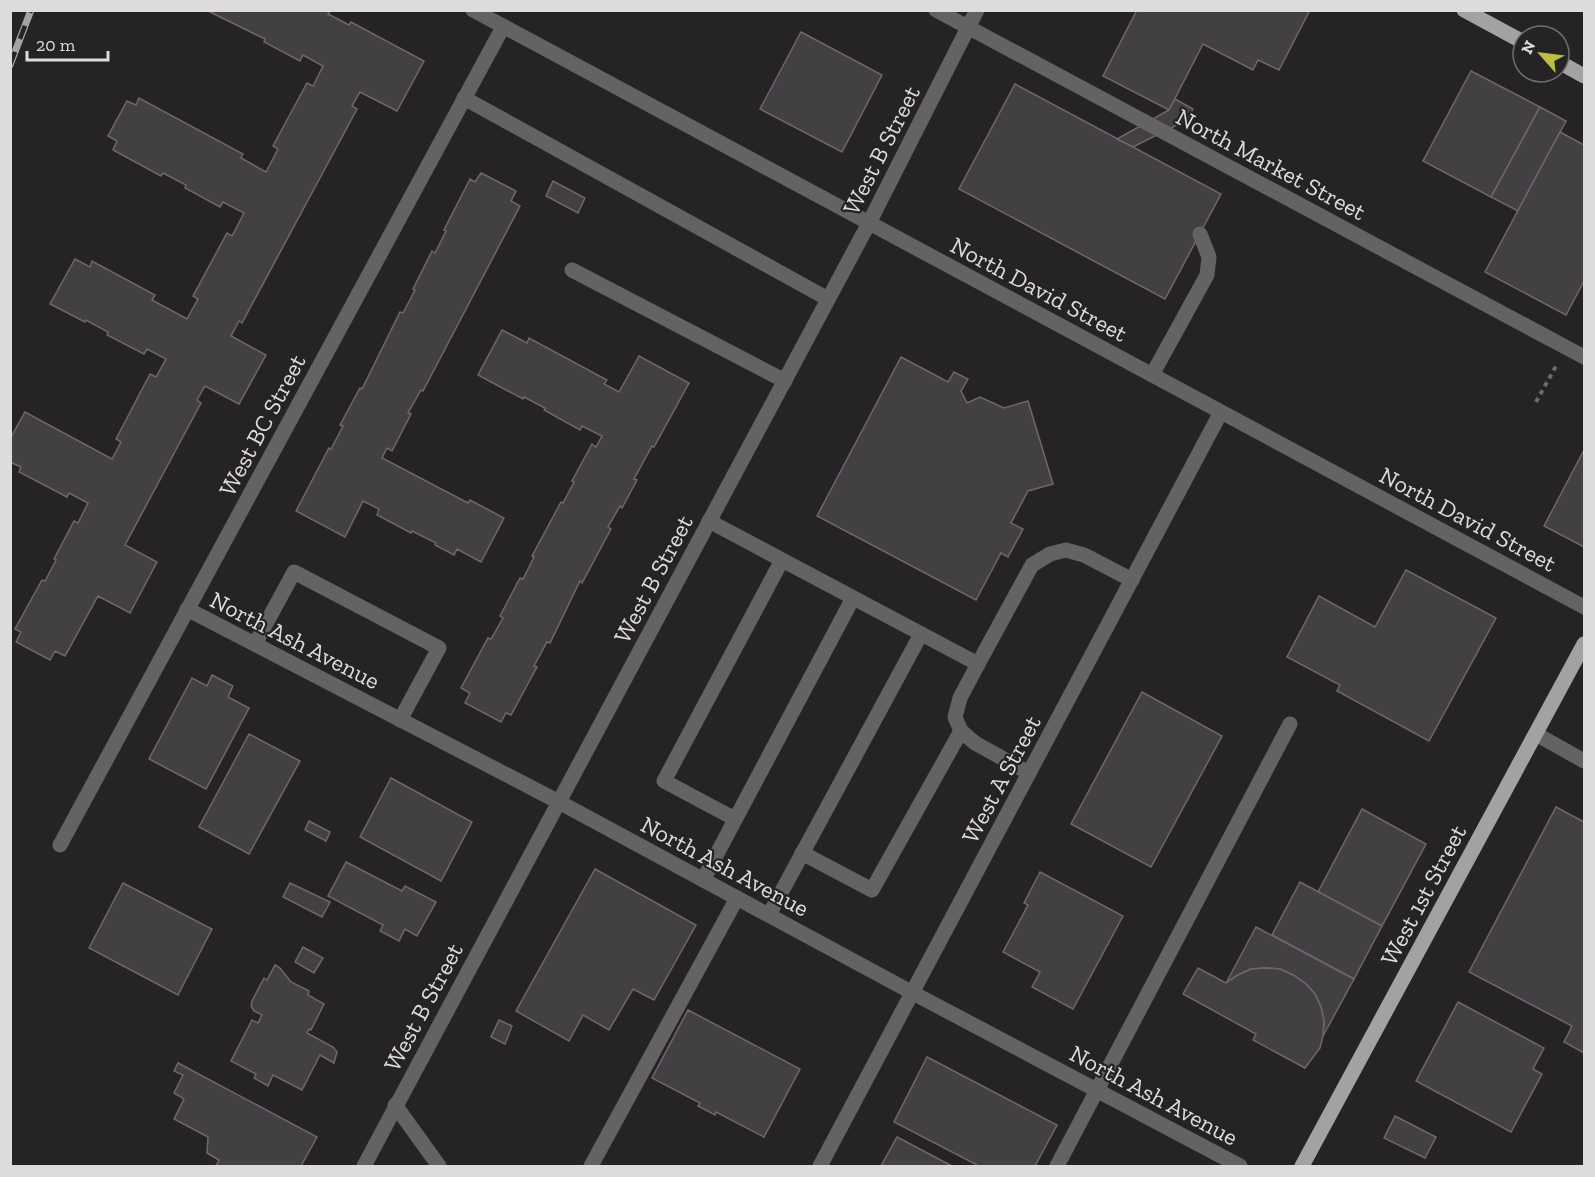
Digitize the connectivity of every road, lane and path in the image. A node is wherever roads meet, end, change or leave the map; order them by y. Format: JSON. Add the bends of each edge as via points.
{"nodes":[{"id":1,"x":472,"y":10,"type":"edge"},
{"id":2,"x":936,"y":10,"type":"edge"},
{"id":3,"x":977,"y":10,"type":"edge"},
{"id":4,"x":1464,"y":10,"type":"edge"},
{"id":5,"x":503,"y":27,"type":"junction"},
{"id":6,"x":968,"y":28,"type":"junction"},
{"id":7,"x":1511,"y":35,"type":"edge"},
{"id":8,"x":464,"y":98,"type":"junction"},
{"id":9,"x":869,"y":223,"type":"junction"},
{"id":10,"x":1200,"y":234,"type":"dead end"},
{"id":11,"x":572,"y":270,"type":"dead end"},
{"id":12,"x":828,"y":300,"type":"junction"},
{"id":13,"x":1584,"y":357,"type":"edge"},
{"id":14,"x":1554,"y":369,"type":"dead end"},
{"id":15,"x":1152,"y":375,"type":"junction"},
{"id":16,"x":785,"y":381,"type":"junction"},
{"id":17,"x":1536,"y":402,"type":"dead end"},
{"id":18,"x":1221,"y":412,"type":"junction"},
{"id":19,"x":710,"y":521,"type":"junction"},
{"id":20,"x":783,"y":560,"type":"junction"},
{"id":21,"x":1132,"y":580,"type":"junction"},
{"id":22,"x":853,"y":598,"type":"junction"},
{"id":23,"x":1584,"y":607,"type":"edge"},
{"id":24,"x":187,"y":609,"type":"junction"},
{"id":25,"x":921,"y":634,"type":"junction"},
{"id":26,"x":255,"y":644,"type":"junction"},
{"id":27,"x":1584,"y":644,"type":"edge"},
{"id":28,"x":978,"y":664,"type":"junction"},
{"id":29,"x":400,"y":720,"type":"junction"},
{"id":30,"x":1290,"y":724,"type":"dead end"},
{"id":31,"x":961,"y":731,"type":"junction"},
{"id":32,"x":1536,"y":734,"type":"junction"},
{"id":33,"x":1584,"y":761,"type":"edge"},
{"id":34,"x":1029,"y":773,"type":"junction"},
{"id":35,"x":559,"y":802,"type":"junction"},
{"id":36,"x":735,"y":819,"type":"junction"},
{"id":37,"x":60,"y":844,"type":"dead end"},
{"id":38,"x":802,"y":853,"type":"junction"},
{"id":39,"x":703,"y":880,"type":"junction"},
{"id":40,"x":737,"y":898,"type":"junction"},
{"id":41,"x":769,"y":915,"type":"junction"},
{"id":42,"x":913,"y":993,"type":"junction"},
{"id":43,"x":1097,"y":1091,"type":"junction"},
{"id":44,"x":395,"y":1106,"type":"junction"},
{"id":45,"x":364,"y":1167,"type":"edge"},
{"id":46,"x":439,"y":1167,"type":"edge"},
{"id":47,"x":591,"y":1167,"type":"edge"},
{"id":48,"x":820,"y":1167,"type":"edge"},
{"id":49,"x":1057,"y":1167,"type":"edge"},
{"id":50,"x":1240,"y":1167,"type":"edge"},
{"id":51,"x":1302,"y":1167,"type":"edge"}],
"edges":[{"from":1,"to":5,"type":"street","name":"North David Street"},
{"from":2,"to":6,"type":"street","name":"North Market Street"},
{"from":3,"to":6,"type":"street","name":"West B Street"},
{"from":4,"to":7,"type":"main road"},
{"from":5,"to":8,"type":"street","name":"West BC Street"},
{"from":5,"to":9,"type":"street","name":"North David Street"},
{"from":6,"to":9,"type":"street","name":"West B Street"},
{"from":6,"to":13,"type":"street","name":"North Market Street"},
{"from":8,"to":12,"type":"street"},
{"from":8,"to":24,"type":"street","name":"West BC Street"},
{"from":9,"to":12,"type":"street","name":"West B Street"},
{"from":9,"to":15,"type":"street","name":"North David Street"},
{"from":10,"to":15,"type":"street","via":[[1209,257],[1207,275]]},
{"from":11,"to":16,"type":"street"},
{"from":12,"to":16,"type":"street","name":"West B Street"},
{"from":14,"to":17,"type":"path"},
{"from":15,"to":18,"type":"street","name":"North David Street"},
{"from":16,"to":19,"type":"street","name":"West B Street"},
{"from":18,"to":21,"type":"street","name":"West A Street"},
{"from":18,"to":23,"type":"street","name":"North David Street"},
{"from":19,"to":20,"type":"street"},
{"from":19,"to":35,"type":"street","name":"West B Street"},
{"from":20,"to":22,"type":"street"},
{"from":20,"to":36,"type":"street","via":[[664,781]]},
{"from":21,"to":28,"type":"street","via":[[1084,555],[1066,550],[1050,554],[1032,566]]},
{"from":21,"to":34,"type":"street","name":"West A Street"},
{"from":22,"to":25,"type":"street"},
{"from":22,"to":36,"type":"street"},
{"from":24,"to":26,"type":"street","name":"North Ash Avenue"},
{"from":24,"to":37,"type":"street","name":"West BC Street"},
{"from":25,"to":28,"type":"street"},
{"from":25,"to":38,"type":"street"},
{"from":26,"to":29,"type":"street","name":"North Ash Avenue"},
{"from":26,"to":29,"type":"street","via":[[294,572],[439,648]]},
{"from":27,"to":32,"type":"main road","name":"West 1st Street"},
{"from":28,"to":31,"type":"street","via":[[955,717]]},
{"from":29,"to":35,"type":"street","name":"North Ash Avenue"},
{"from":30,"to":43,"type":"street"},
{"from":31,"to":34,"type":"street"},
{"from":31,"to":38,"type":"street","via":[[872,890]]},
{"from":32,"to":33,"type":"street"},
{"from":32,"to":51,"type":"main road","name":"West 1st Street"},
{"from":34,"to":42,"type":"street","name":"West A Street"},
{"from":35,"to":39,"type":"street","name":"North Ash Avenue"},
{"from":35,"to":44,"type":"street","name":"West B Street"},
{"from":36,"to":39,"type":"street"},
{"from":38,"to":41,"type":"street"},
{"from":39,"to":40,"type":"street","name":"North Ash Avenue"},
{"from":40,"to":41,"type":"street","name":"North Ash Avenue"},
{"from":40,"to":47,"type":"street"},
{"from":41,"to":42,"type":"street","name":"North Ash Avenue"},
{"from":42,"to":43,"type":"street","name":"North Ash Avenue"},
{"from":42,"to":48,"type":"street","name":"West A Street"},
{"from":43,"to":49,"type":"street"},
{"from":43,"to":50,"type":"street","name":"North Ash Avenue"},
{"from":44,"to":45,"type":"street","name":"West B Street"},
{"from":44,"to":46,"type":"street"}]}
